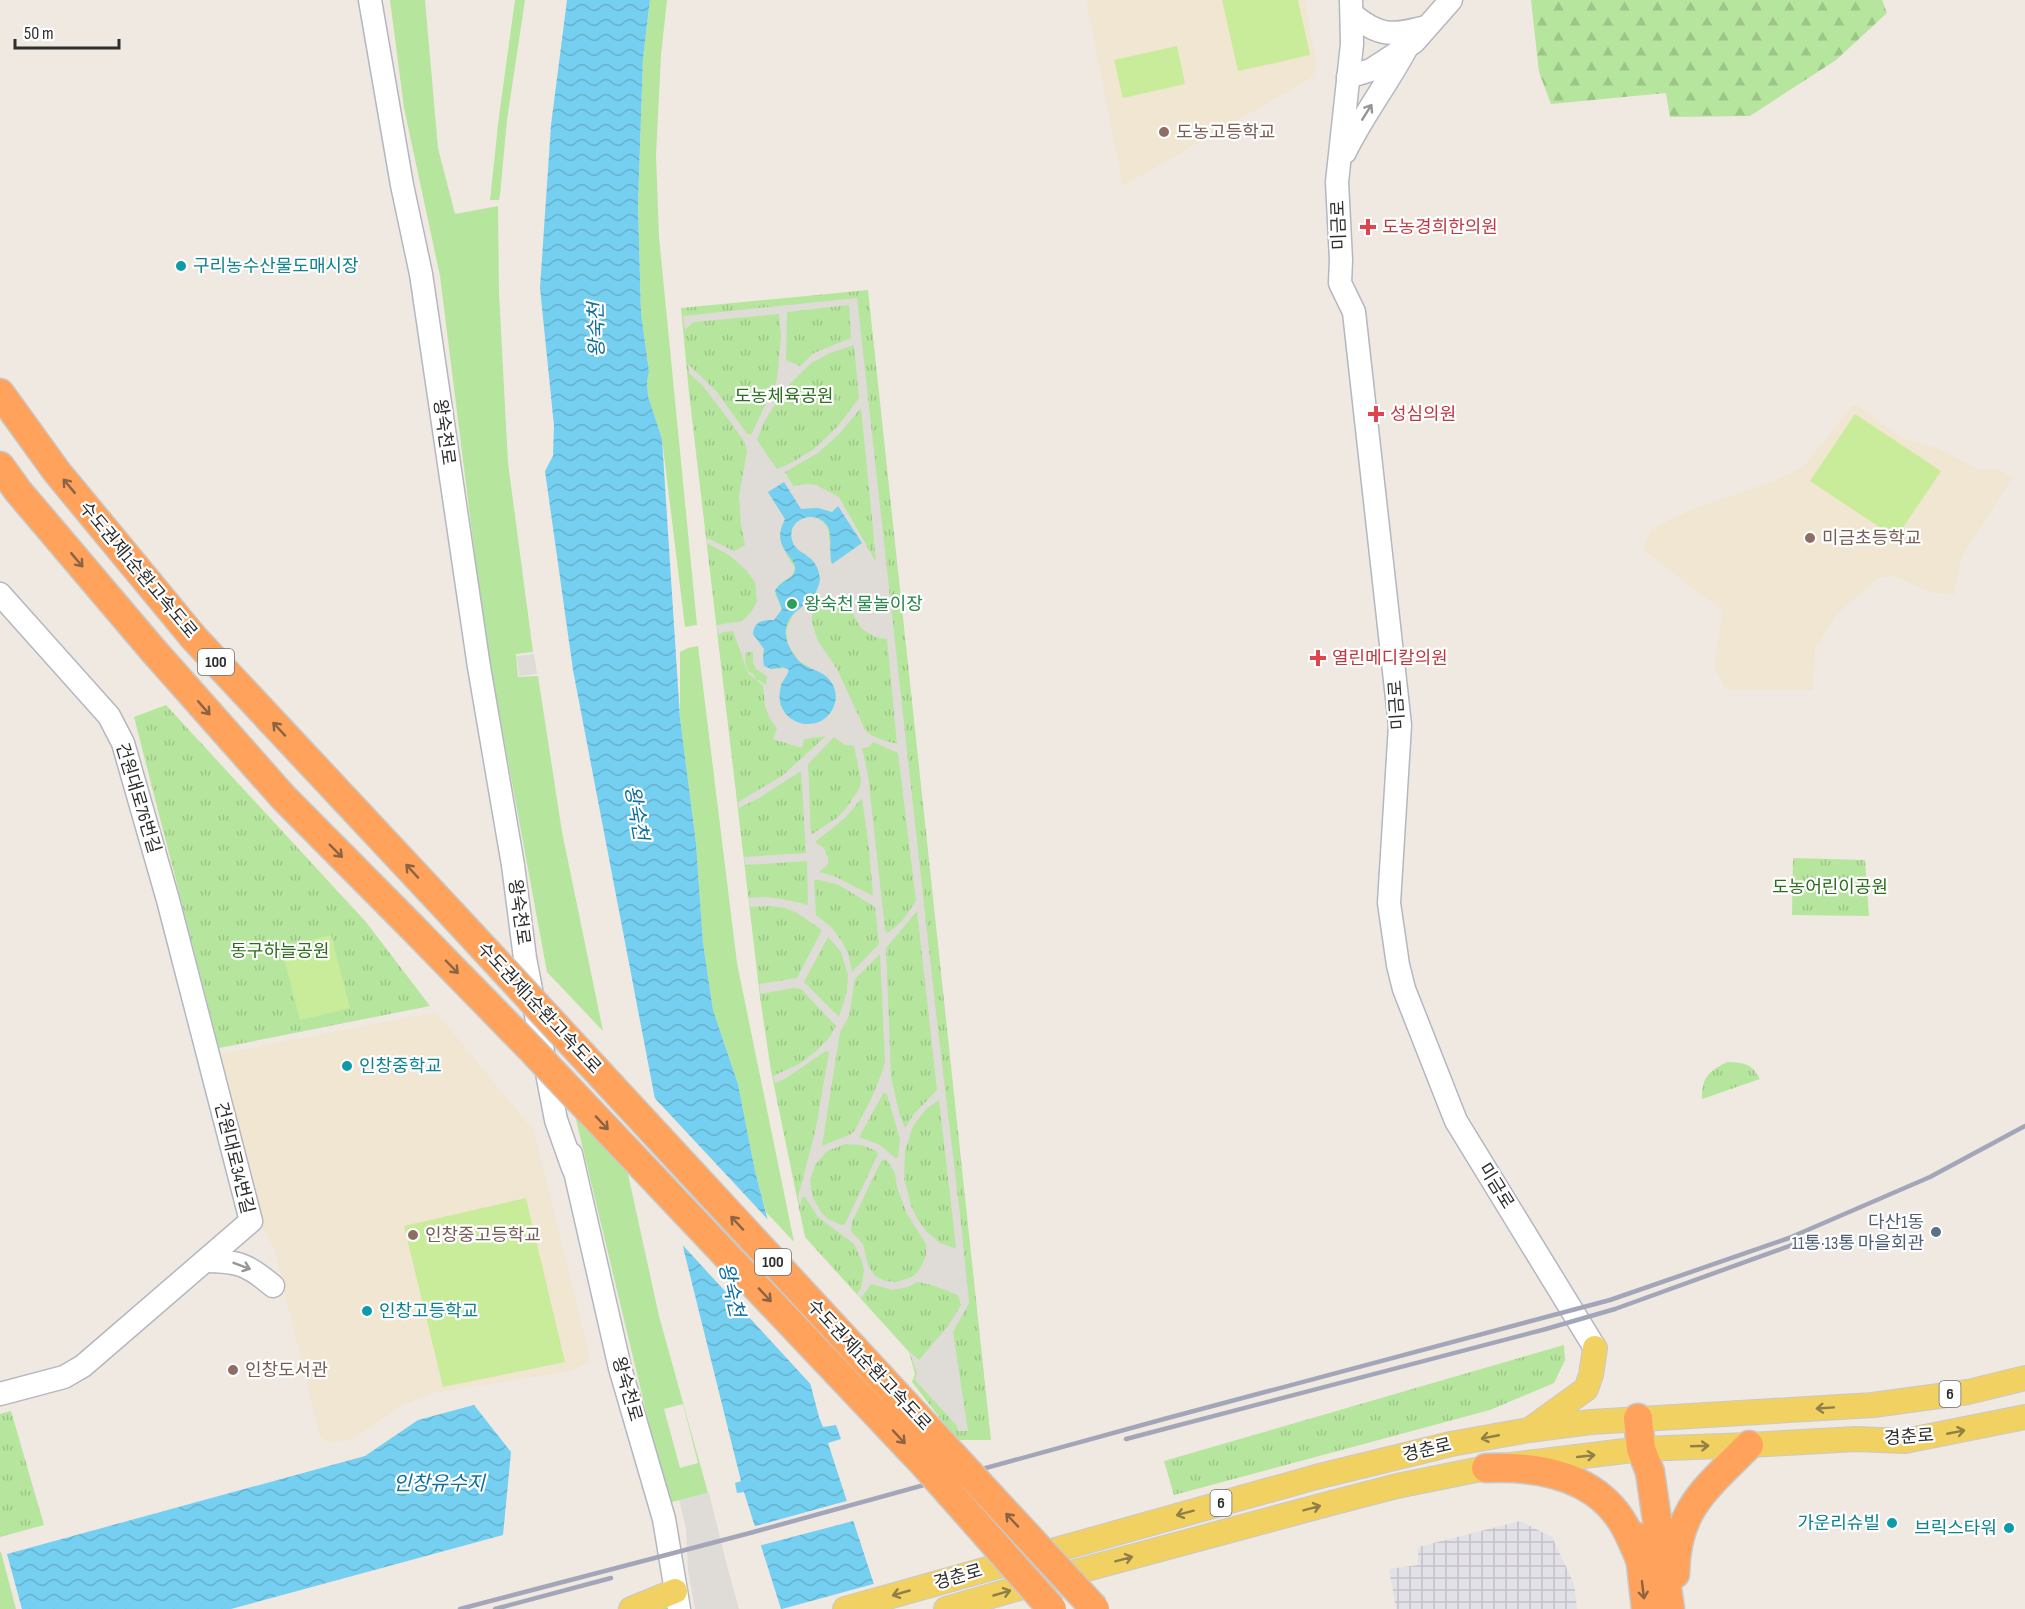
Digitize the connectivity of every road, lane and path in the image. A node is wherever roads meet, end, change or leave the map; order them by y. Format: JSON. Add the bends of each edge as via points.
{"nodes":[{"id":1,"x":370,"y":0,"type":"edge"},
{"id":2,"x":1451,"y":0,"type":"edge"},
{"id":3,"x":1348,"y":5,"type":"edge"},
{"id":4,"x":1428,"y":26,"type":"junction"},
{"id":5,"x":1407,"y":47,"type":"junction"},
{"id":6,"x":1348,"y":77,"type":"junction"},
{"id":7,"x":1340,"y":164,"type":"junction"},
{"id":8,"x":0,"y":393,"type":"edge"},
{"id":9,"x":0,"y":466,"type":"edge"},
{"id":10,"x":0,"y":594,"type":"edge"},
{"id":11,"x":168,"y":900,"type":"joint"},
{"id":12,"x":205,"y":1261,"type":"junction"},
{"id":13,"x":273,"y":1286,"type":"dead end"},
{"id":14,"x":1595,"y":1348,"type":"joint"},
{"id":15,"x":2025,"y":1378,"type":"edge"},
{"id":16,"x":0,"y":1394,"type":"edge"},
{"id":17,"x":2025,"y":1417,"type":"edge"},
{"id":18,"x":1638,"y":1419,"type":"junction"},
{"id":19,"x":1529,"y":1430,"type":"junction"},
{"id":20,"x":1749,"y":1445,"type":"junction"},
{"id":21,"x":1641,"y":1449,"type":"junction"},
{"id":22,"x":1486,"y":1468,"type":"junction"},
{"id":23,"x":1639,"y":1557,"type":"junction"},
{"id":24,"x":677,"y":1600,"type":"edge"},
{"id":25,"x":631,"y":1609,"type":"edge"},
{"id":26,"x":845,"y":1609,"type":"edge"},
{"id":27,"x":946,"y":1609,"type":"edge"},
{"id":28,"x":1052,"y":1609,"type":"edge"},
{"id":29,"x":1095,"y":1609,"type":"edge"},
{"id":30,"x":1646,"y":1609,"type":"edge"},
{"id":31,"x":1671,"y":1609,"type":"edge"}],
"edges":[{"from":1,"to":24,"type":"street","name":"왕숙천로","via":[[421,274],[525,958],[556,1120],[573,1168],[620,1368],[664,1519]]},
{"from":2,"to":4,"type":"street"},
{"from":3,"to":4,"type":"street","via":[[1365,25],[1381,32],[1396,34]]},
{"from":3,"to":6,"type":"street","name":"미금로","via":[[1352,44]]},
{"from":4,"to":5,"type":"street"},
{"from":5,"to":6,"type":"street","via":[[1371,70]]},
{"from":7,"to":5,"type":"street","one_way":true,"via":[[1357,128]]},
{"from":6,"to":7,"type":"street","name":"미금로"},
{"from":7,"to":14,"type":"street","name":"미금로","via":[[1340,283],[1354,312],[1400,725],[1389,903],[1398,965],[1456,1121]]},
{"from":29,"to":8,"type":"highway","name":"수도권제1순환고속도로","number":"100","one_way":true,"bridge":true,"via":[[194,638],[57,472]]},
{"from":9,"to":28,"type":"highway","name":"수도권제1순환고속도로","number":"100","one_way":true,"bridge":true,"via":[[137,631],[283,797],[531,1048],[922,1461]]},
{"from":10,"to":11,"type":"street","name":"건원대로76번길","via":[[109,716],[123,743]]},
{"from":11,"to":12,"type":"street","name":"건원대로34번길","via":[[250,1221]]},
{"from":12,"to":13,"type":"street","one_way":true,"via":[[246,1266]]},
{"from":12,"to":16,"type":"street","name":"건원대로34번길","via":[[83,1366],[64,1377]]},
{"from":14,"to":19,"type":"main road","via":[[1586,1389]]},
{"from":15,"to":18,"type":"main road","name":"경춘로","number":"6","one_way":true,"via":[[1968,1392],[1873,1405]]},
{"from":20,"to":17,"type":"main road","name":"경춘로","one_way":true,"via":[[1856,1439],[1905,1441]]},
{"from":18,"to":19,"type":"main road","name":"경춘로","number":"6"},
{"from":18,"to":21,"type":"highway"},
{"from":19,"to":26,"type":"main road","name":"경춘로","number":"6","one_way":true,"bridge":true,"via":[[1451,1444],[1316,1477]]},
{"from":21,"to":20,"type":"main road","name":"경춘로","one_way":true},
{"from":20,"to":31,"type":"highway","via":[[1706,1488],[1684,1520],[1676,1550]]},
{"from":22,"to":21,"type":"main road","name":"경춘로","one_way":true},
{"from":21,"to":23,"type":"highway","via":[[1634,1473]]},
{"from":21,"to":31,"type":"highway","via":[[1650,1472]]},
{"from":22,"to":23,"type":"highway","via":[[1542,1470],[1585,1487],[1602,1498],[1622,1521]]},
{"from":27,"to":22,"type":"main road","name":"경춘로","one_way":true,"bridge":true,"via":[[1397,1486]]},
{"from":23,"to":30,"type":"highway","one_way":true},
{"from":24,"to":25,"type":"main road"}]}
